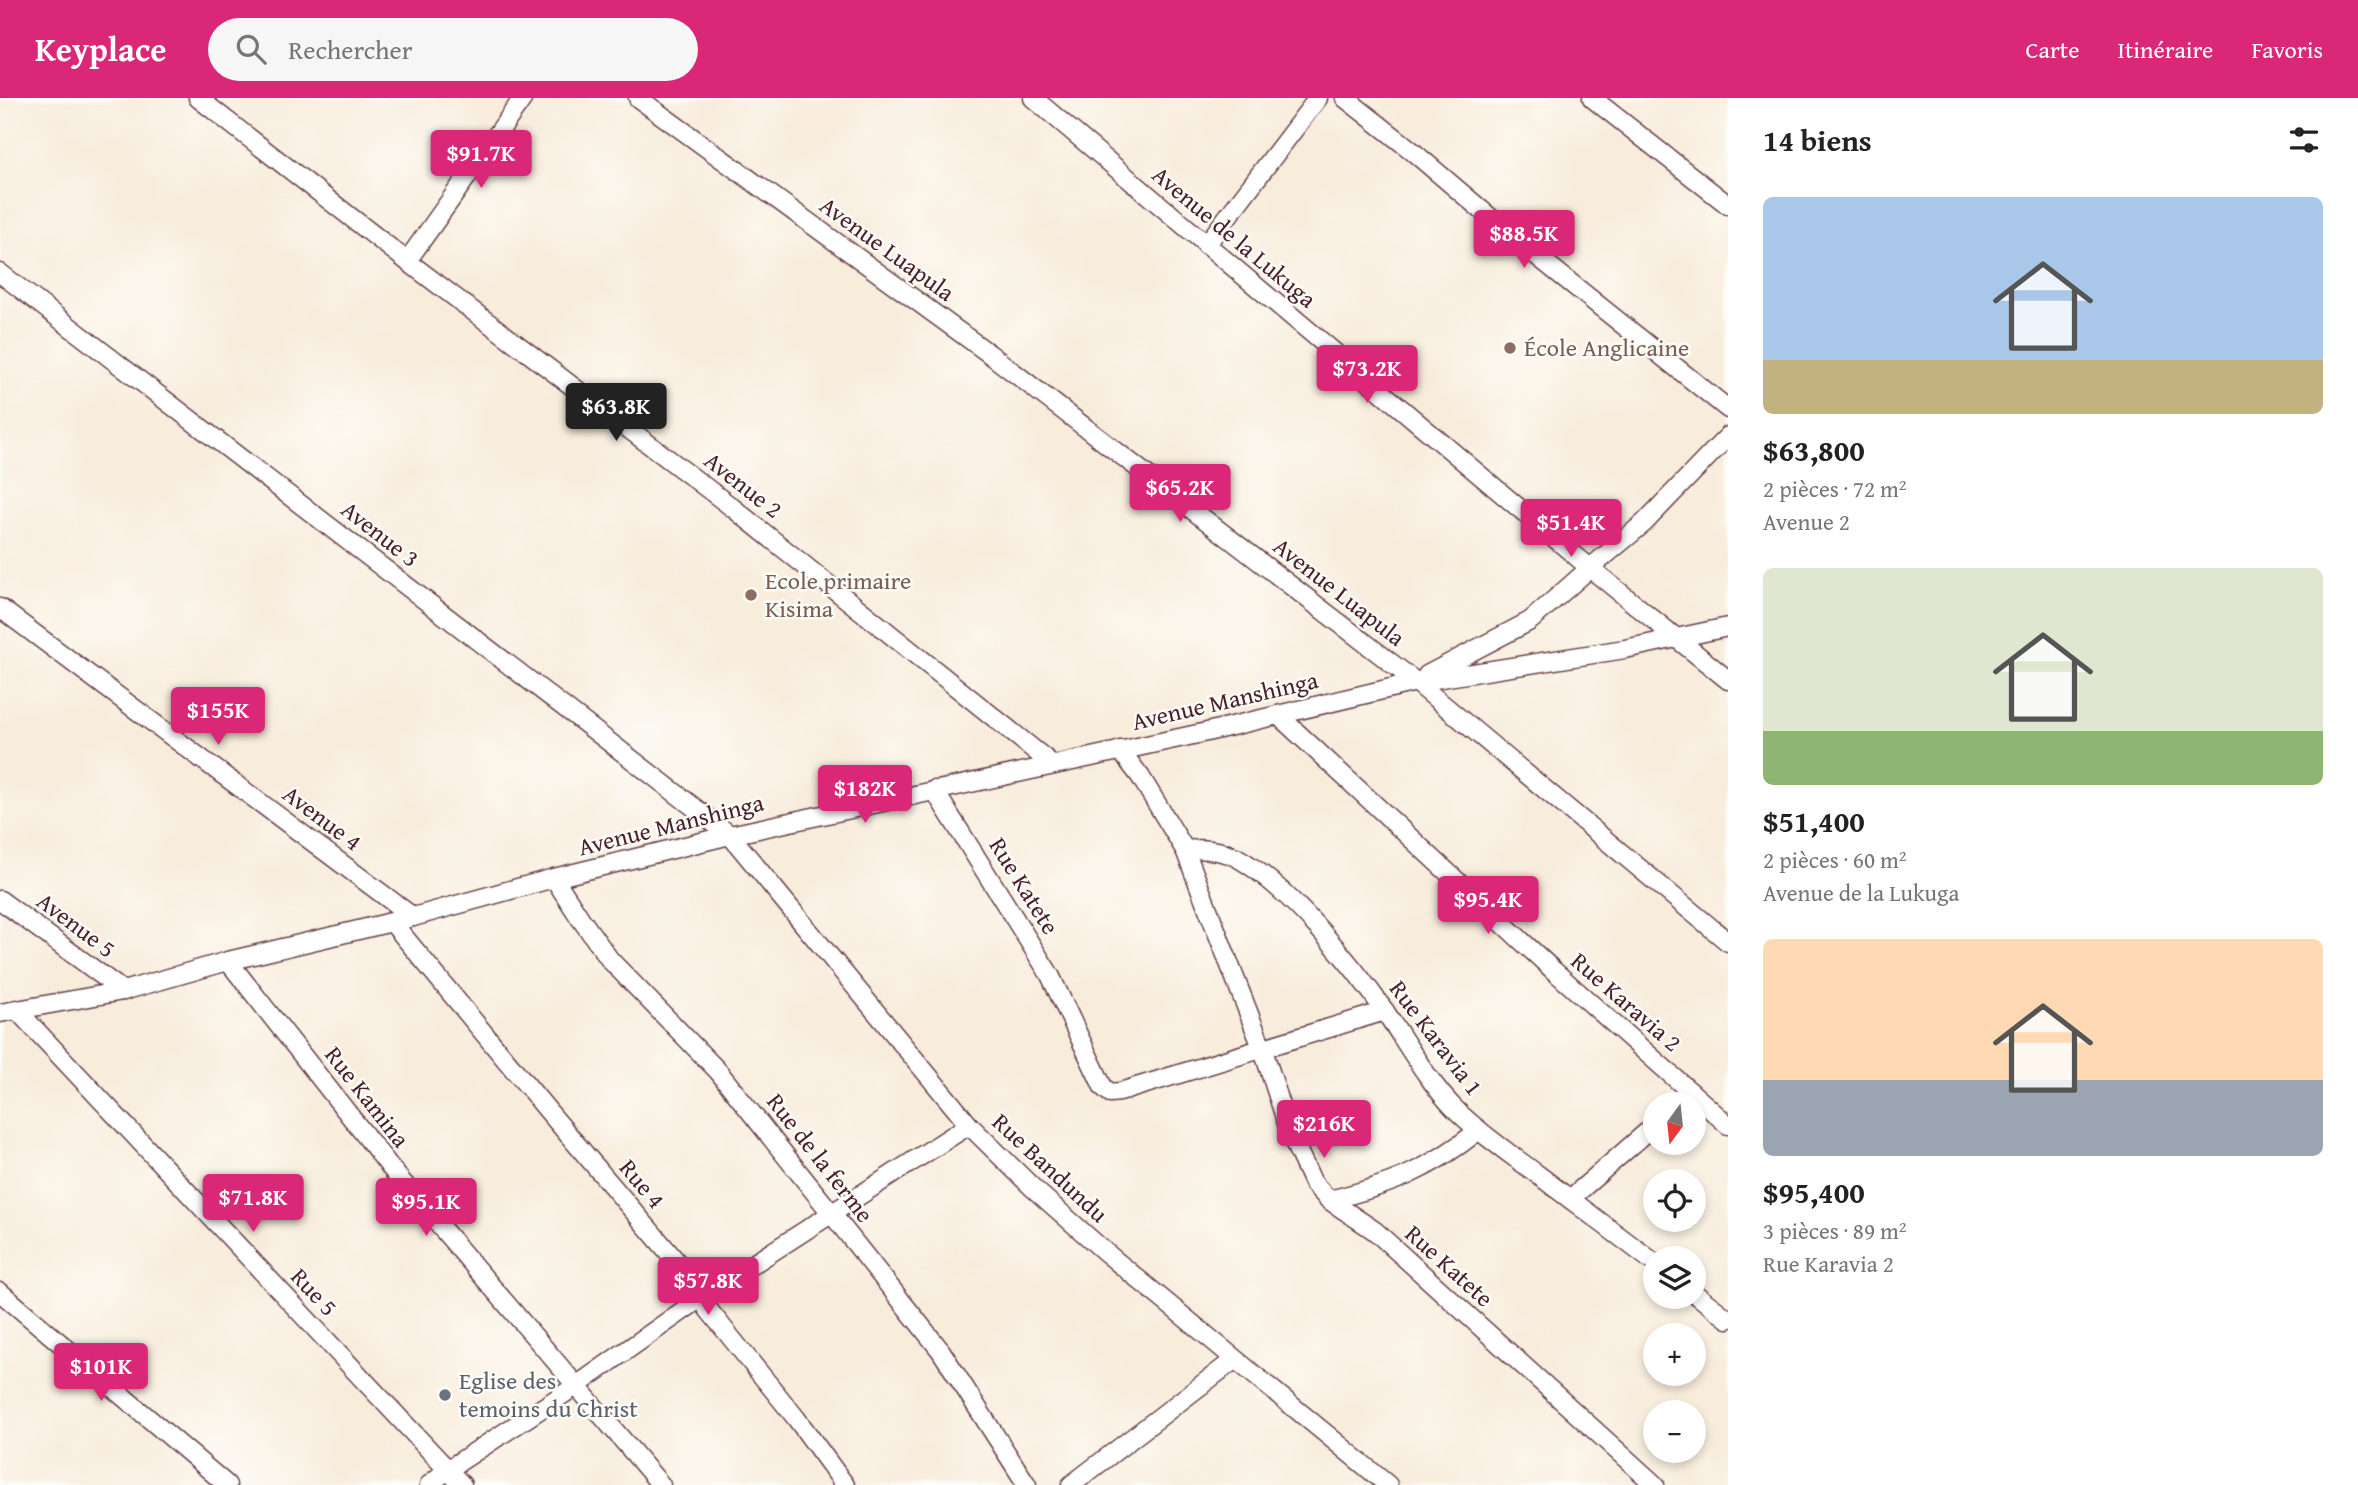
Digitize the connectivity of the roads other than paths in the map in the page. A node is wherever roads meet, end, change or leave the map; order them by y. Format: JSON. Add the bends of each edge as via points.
{"nodes":[{"id":1,"x":198,"y":98,"type":"edge"},
{"id":2,"x":523,"y":98,"type":"edge"},
{"id":3,"x":638,"y":98,"type":"edge"},
{"id":4,"x":1033,"y":98,"type":"edge"},
{"id":5,"x":1318,"y":98,"type":"edge"},
{"id":6,"x":1345,"y":98,"type":"edge"},
{"id":7,"x":1592,"y":98,"type":"edge"},
{"id":8,"x":1728,"y":205,"type":"edge"},
{"id":9,"x":1206,"y":245,"type":"junction"},
{"id":10,"x":407,"y":261,"type":"junction"},
{"id":11,"x":0,"y":273,"type":"edge"},
{"id":12,"x":1728,"y":409,"type":"edge"},
{"id":13,"x":1728,"y":436,"type":"edge"},
{"id":14,"x":1590,"y":568,"type":"junction"},
{"id":15,"x":0,"y":608,"type":"edge"},
{"id":16,"x":1728,"y":627,"type":"edge"},
{"id":17,"x":1676,"y":638,"type":"junction"},
{"id":18,"x":1728,"y":680,"type":"edge"},
{"id":19,"x":1416,"y":681,"type":"junction"},
{"id":20,"x":1278,"y":715,"type":"junction"},
{"id":21,"x":1120,"y":750,"type":"junction"},
{"id":22,"x":1053,"y":765,"type":"junction"},
{"id":23,"x":934,"y":790,"type":"junction"},
{"id":24,"x":730,"y":835,"type":"junction"},
{"id":25,"x":1185,"y":850,"type":"junction"},
{"id":26,"x":554,"y":878,"type":"junction"},
{"id":27,"x":0,"y":900,"type":"edge"},
{"id":28,"x":413,"y":917,"type":"junction"},
{"id":29,"x":391,"y":921,"type":"junction"},
{"id":30,"x":1728,"y":942,"type":"edge"},
{"id":31,"x":228,"y":961,"type":"junction"},
{"id":32,"x":123,"y":991,"type":"junction"},
{"id":33,"x":8,"y":1011,"type":"edge"},
{"id":34,"x":1385,"y":1011,"type":"junction"},
{"id":35,"x":1263,"y":1050,"type":"junction"},
{"id":36,"x":1691,"y":1092,"type":"edge"},
{"id":37,"x":1706,"y":1105,"type":"edge"},
{"id":38,"x":969,"y":1125,"type":"junction"},
{"id":39,"x":1728,"y":1125,"type":"edge"},
{"id":40,"x":1479,"y":1130,"type":"junction"},
{"id":41,"x":1643,"y":1135,"type":"edge"},
{"id":42,"x":1570,"y":1199,"type":"junction"},
{"id":43,"x":1329,"y":1200,"type":"junction"},
{"id":44,"x":832,"y":1212,"type":"junction"},
{"id":45,"x":1643,"y":1254,"type":"edge"},
{"id":46,"x":0,"y":1292,"type":"edge"},
{"id":47,"x":705,"y":1295,"type":"junction"},
{"id":48,"x":1706,"y":1302,"type":"edge"},
{"id":49,"x":1728,"y":1319,"type":"edge"},
{"id":50,"x":1234,"y":1360,"type":"junction"},
{"id":51,"x":576,"y":1386,"type":"junction"},
{"id":52,"x":447,"y":1470,"type":"junction"},
{"id":53,"x":227,"y":1485,"type":"edge"},
{"id":54,"x":429,"y":1485,"type":"edge"},
{"id":55,"x":462,"y":1485,"type":"edge"},
{"id":56,"x":660,"y":1485,"type":"edge"},
{"id":57,"x":845,"y":1485,"type":"edge"},
{"id":58,"x":1027,"y":1485,"type":"edge"},
{"id":59,"x":1071,"y":1485,"type":"edge"},
{"id":60,"x":1388,"y":1485,"type":"edge"},
{"id":61,"x":1655,"y":1485,"type":"edge"}],
"edges":[{"from":1,"to":10,"type":"street","name":"Avenue 2"},
{"from":2,"to":10,"type":"street"},
{"from":3,"to":19,"type":"street","name":"Avenue Luapula","via":[[991,355]]},
{"from":4,"to":9,"type":"street","name":"Avenue de la Lukuga"},
{"from":5,"to":9,"type":"street"},
{"from":6,"to":12,"type":"street"},
{"from":7,"to":8,"type":"street"},
{"from":9,"to":14,"type":"street","name":"Avenue de la Lukuga"},
{"from":10,"to":22,"type":"street","name":"Avenue 2","via":[[733,508]]},
{"from":11,"to":24,"type":"street","name":"Avenue 3"},
{"from":13,"to":14,"type":"street","via":[[1644,523]]},
{"from":14,"to":17,"type":"street","name":"Avenue de la Lukuga"},
{"from":14,"to":19,"type":"street","via":[[1530,621]]},
{"from":15,"to":28,"type":"street","name":"Avenue 4"},
{"from":16,"to":17,"type":"street","name":"Avenue Manshinga"},
{"from":17,"to":18,"type":"street","name":"Avenue de la Lukuga"},
{"from":17,"to":19,"type":"street","name":"Avenue Manshinga"},
{"from":19,"to":20,"type":"street","name":"Avenue Manshinga"},
{"from":19,"to":30,"type":"street","name":"Avenue Luapula"},
{"from":20,"to":21,"type":"street","name":"Avenue Manshinga"},
{"from":20,"to":36,"type":"street","name":"Rue Karavia 2"},
{"from":21,"to":22,"type":"street","name":"Avenue Manshinga"},
{"from":21,"to":25,"type":"street","name":"Rue Katete"},
{"from":22,"to":23,"type":"street","name":"Avenue Manshinga"},
{"from":23,"to":24,"type":"street","name":"Avenue Manshinga"},
{"from":23,"to":35,"type":"street","name":"Rue Katete","via":[[1050,975],[1103,1087],[1110,1093]]},
{"from":24,"to":26,"type":"street","name":"Avenue Manshinga"},
{"from":24,"to":38,"type":"street","name":"Rue Bandundu"},
{"from":25,"to":34,"type":"street","name":"Rue Karavia 1","via":[[1208,848],[1236,857],[1268,880],[1336,949]]},
{"from":25,"to":35,"type":"street","name":"Rue Katete"},
{"from":26,"to":28,"type":"street","name":"Avenue Manshinga"},
{"from":26,"to":44,"type":"street","name":"Rue de la ferme","via":[[610,960],[718,1071]]},
{"from":27,"to":32,"type":"street","name":"Avenue 5"},
{"from":28,"to":29,"type":"street","name":"Avenue Manshinga"},
{"from":29,"to":31,"type":"street","name":"Avenue Manshinga"},
{"from":29,"to":47,"type":"street","name":"Rue 4"},
{"from":31,"to":32,"type":"street","name":"Avenue Manshinga"},
{"from":31,"to":51,"type":"street","name":"Rue Kamina","via":[[398,1177]]},
{"from":32,"to":33,"type":"street","name":"Avenue Manshinga"},
{"from":33,"to":52,"type":"street","name":"Rue 5"},
{"from":34,"to":35,"type":"street","name":"Rue Katete"},
{"from":34,"to":40,"type":"street","name":"Rue Karavia 1","via":[[1430,1078]]},
{"from":35,"to":43,"type":"street","name":"Rue Katete","via":[[1290,1136],[1313,1183]]},
{"from":37,"to":39,"type":"street","name":"Rue Karavia 2"},
{"from":38,"to":44,"type":"street"},
{"from":38,"to":50,"type":"street","name":"Rue Bandundu","via":[[1104,1251]]},
{"from":40,"to":42,"type":"street","name":"Rue Karavia 1"},
{"from":40,"to":43,"type":"street","via":[[1415,1174]]},
{"from":41,"to":42,"type":"street"},
{"from":42,"to":45,"type":"street","name":"Rue Karavia 1"},
{"from":43,"to":61,"type":"street","name":"Rue Katete","via":[[1375,1231]]},
{"from":44,"to":47,"type":"street"},
{"from":44,"to":58,"type":"street","name":"Rue de la ferme","via":[[941,1351]]},
{"from":46,"to":53,"type":"street"},
{"from":47,"to":51,"type":"street"},
{"from":47,"to":57,"type":"street","name":"Rue 4","via":[[707,1308]]},
{"from":48,"to":49,"type":"street"},
{"from":50,"to":59,"type":"street"},
{"from":50,"to":60,"type":"street","name":"Rue Bandundu"},
{"from":51,"to":52,"type":"street"},
{"from":51,"to":56,"type":"street","name":"Rue Kamina"},
{"from":52,"to":54,"type":"street"},
{"from":52,"to":55,"type":"street","name":"Rue 5"}]}
